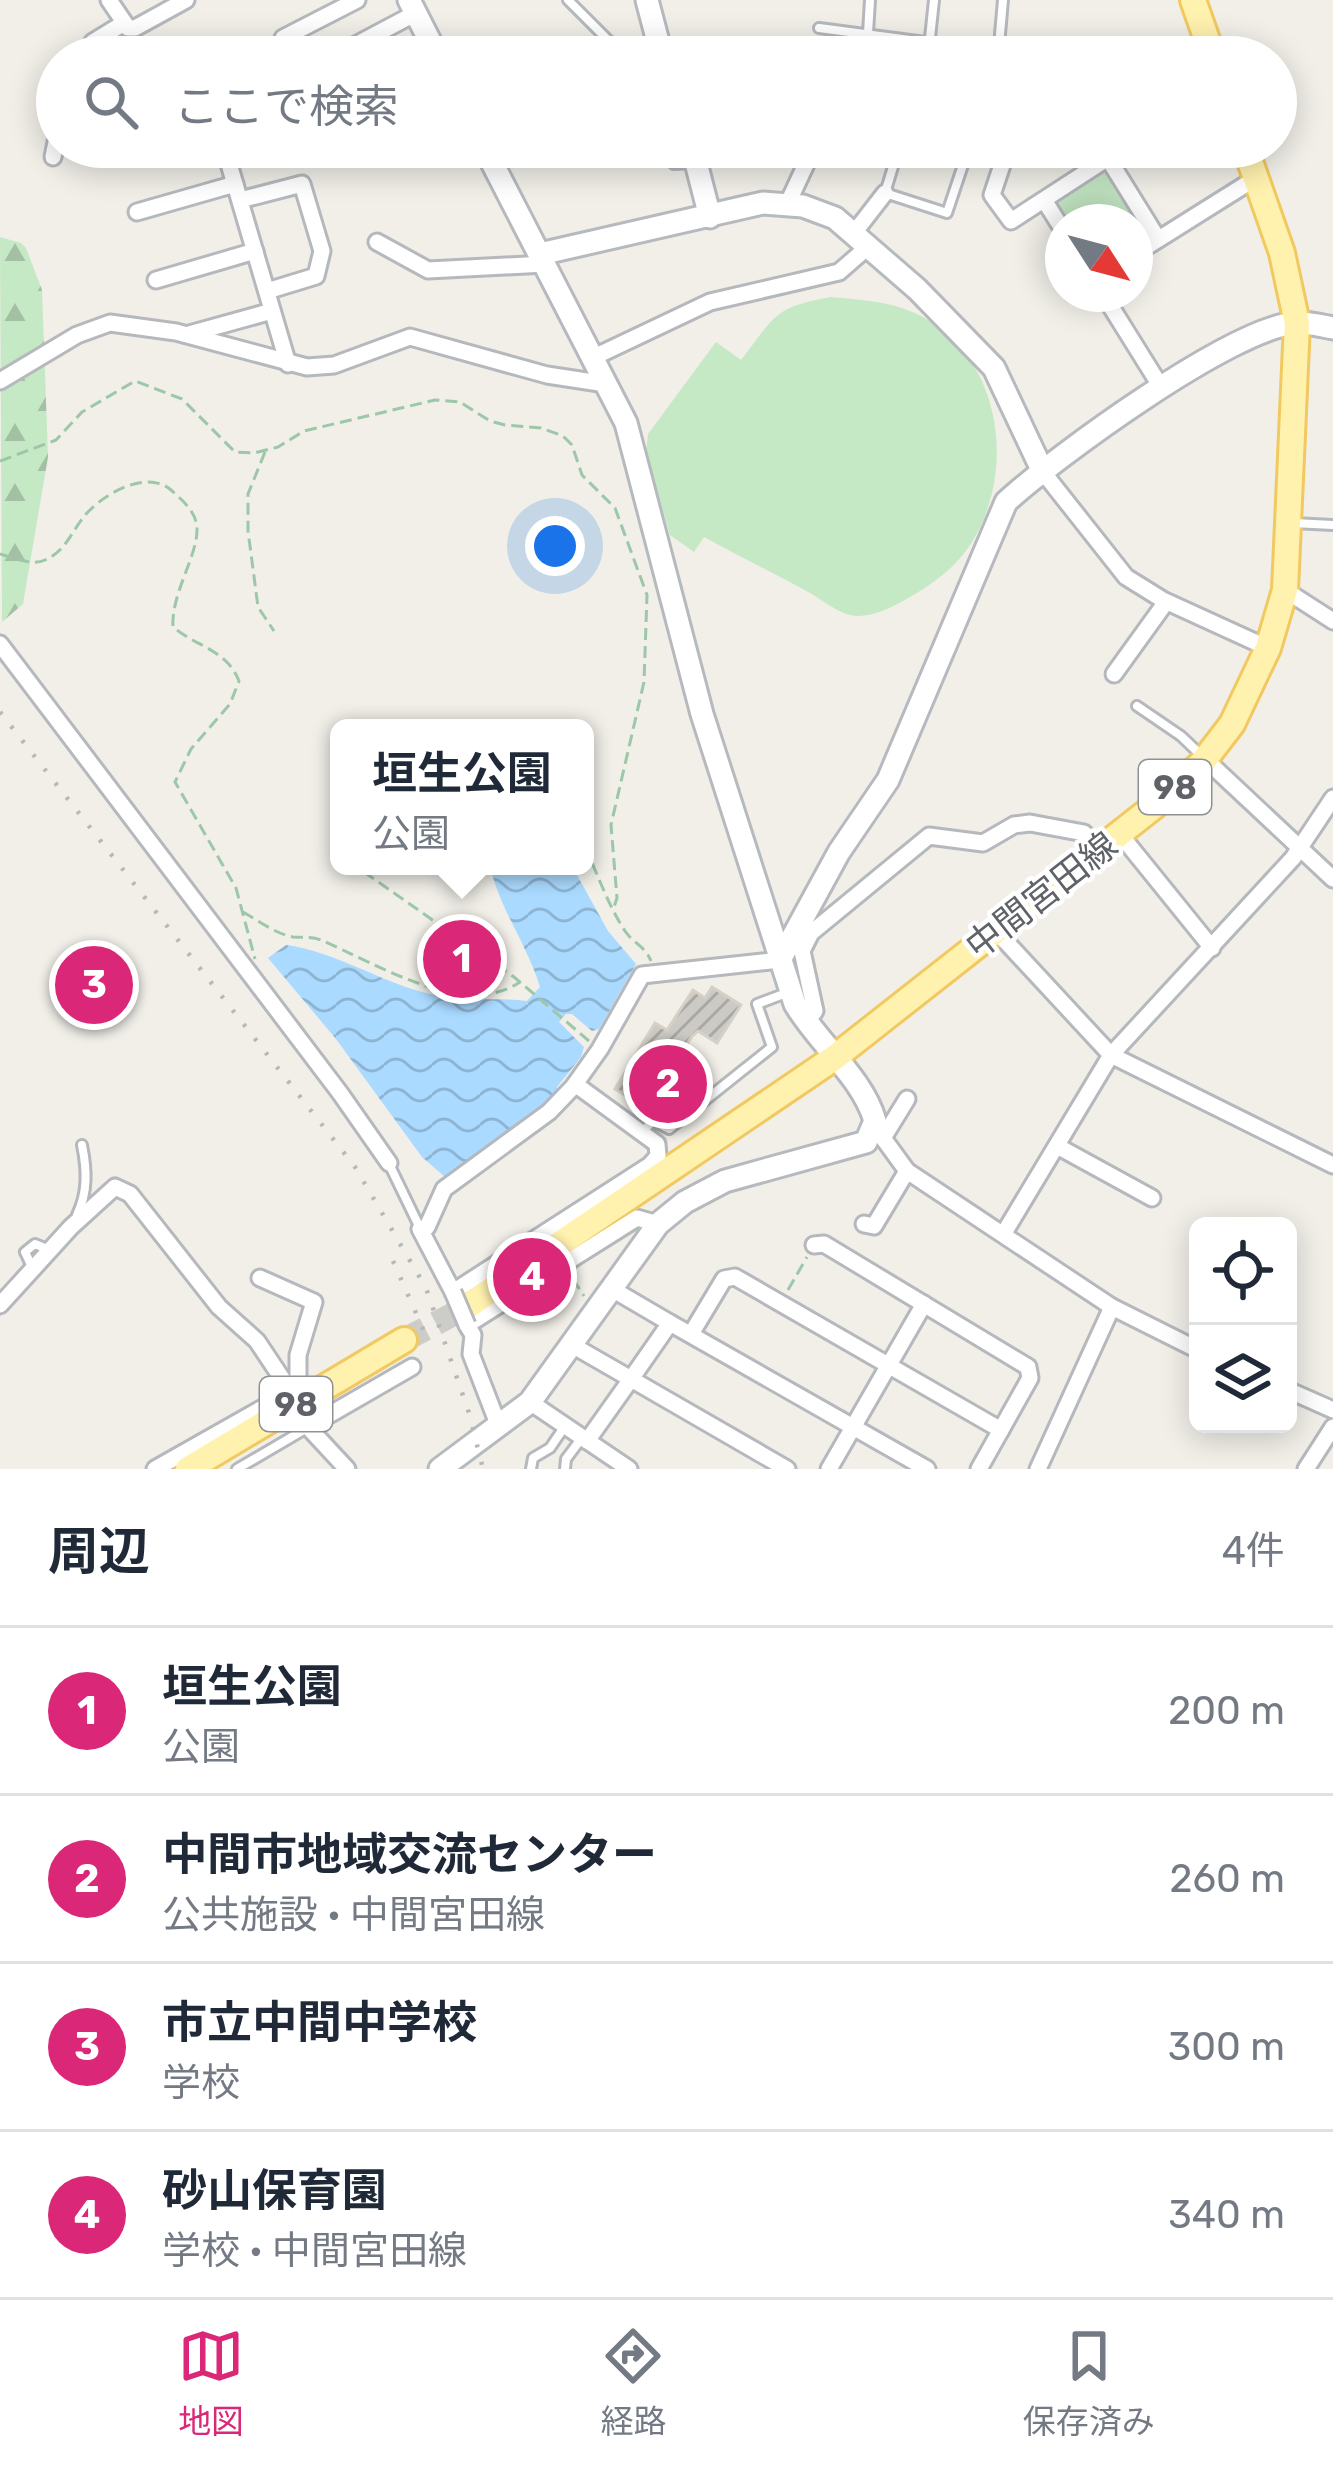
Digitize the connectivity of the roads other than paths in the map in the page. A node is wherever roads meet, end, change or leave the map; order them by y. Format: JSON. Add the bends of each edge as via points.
{"nodes":[{"id":1,"x":110,"y":0,"type":"edge"},
{"id":2,"x":186,"y":0,"type":"edge"},
{"id":3,"x":357,"y":0,"type":"edge"},
{"id":4,"x":568,"y":0,"type":"edge"},
{"id":5,"x":647,"y":0,"type":"edge"},
{"id":6,"x":870,"y":0,"type":"edge"},
{"id":7,"x":934,"y":0,"type":"edge"},
{"id":8,"x":1003,"y":0,"type":"edge"},
{"id":9,"x":1193,"y":0,"type":"edge"},
{"id":10,"x":413,"y":6,"type":"edge"},
{"id":11,"x":124,"y":22,"type":"junction"},
{"id":12,"x":819,"y":28,"type":"dead end"},
{"id":13,"x":868,"y":33,"type":"junction"},
{"id":14,"x":102,"y":36,"type":"edge"},
{"id":15,"x":287,"y":36,"type":"edge"},
{"id":16,"x":367,"y":36,"type":"edge"},
{"id":17,"x":428,"y":36,"type":"edge"},
{"id":18,"x":604,"y":36,"type":"edge"},
{"id":19,"x":656,"y":36,"type":"edge"},
{"id":20,"x":886,"y":36,"type":"edge"},
{"id":21,"x":933,"y":36,"type":"edge"},
{"id":22,"x":1001,"y":36,"type":"edge"},
{"id":23,"x":1206,"y":36,"type":"edge"},
{"id":24,"x":230,"y":168,"type":"edge"},
{"id":25,"x":495,"y":168,"type":"edge"},
{"id":26,"x":698,"y":168,"type":"edge"},
{"id":27,"x":804,"y":168,"type":"edge"},
{"id":28,"x":892,"y":168,"type":"edge"},
{"id":29,"x":962,"y":168,"type":"edge"},
{"id":30,"x":1000,"y":168,"type":"edge"},
{"id":31,"x":1086,"y":168,"type":"edge"},
{"id":32,"x":1114,"y":168,"type":"edge"},
{"id":33,"x":1252,"y":168,"type":"edge"},
{"id":34,"x":1256,"y":178,"type":"junction"},
{"id":35,"x":237,"y":192,"type":"junction"},
{"id":36,"x":884,"y":193,"type":"junction"},
{"id":37,"x":1044,"y":200,"type":"junction"},
{"id":38,"x":1047,"y":204,"type":"edge"},
{"id":39,"x":787,"y":205,"type":"junction"},
{"id":40,"x":136,"y":212,"type":"dead end"},
{"id":41,"x":710,"y":217,"type":"junction"},
{"id":42,"x":862,"y":239,"type":"junction"},
{"id":43,"x":1158,"y":239,"type":"junction"},
{"id":44,"x":377,"y":242,"type":"dead end"},
{"id":45,"x":1153,"y":242,"type":"edge"},
{"id":46,"x":255,"y":251,"type":"junction"},
{"id":47,"x":543,"y":259,"type":"junction"},
{"id":48,"x":156,"y":280,"type":"dead end"},
{"id":49,"x":266,"y":291,"type":"junction"},
{"id":50,"x":272,"y":310,"type":"junction"},
{"id":51,"x":1114,"y":312,"type":"edge"},
{"id":52,"x":1297,"y":323,"type":"junction"},
{"id":53,"x":1333,"y":328,"type":"edge"},
{"id":54,"x":186,"y":335,"type":"junction"},
{"id":55,"x":592,"y":358,"type":"junction"},
{"id":56,"x":288,"y":364,"type":"junction"},
{"id":57,"x":0,"y":381,"type":"edge"},
{"id":58,"x":606,"y":384,"type":"junction"},
{"id":59,"x":1161,"y":387,"type":"junction"},
{"id":60,"x":1043,"y":472,"type":"junction"},
{"id":61,"x":1289,"y":523,"type":"junction"},
{"id":62,"x":1333,"y":525,"type":"edge"},
{"id":63,"x":1285,"y":590,"type":"junction"},
{"id":64,"x":1166,"y":602,"type":"junction"},
{"id":65,"x":1333,"y":621,"type":"edge"},
{"id":66,"x":0,"y":644,"type":"edge"},
{"id":67,"x":1268,"y":648,"type":"junction"},
{"id":68,"x":1114,"y":674,"type":"dead end"},
{"id":69,"x":1137,"y":706,"type":"dead end"},
{"id":70,"x":1205,"y":759,"type":"junction"},
{"id":71,"x":1333,"y":798,"type":"edge"},
{"id":72,"x":1119,"y":833,"type":"junction"},
{"id":73,"x":1300,"y":849,"type":"junction"},
{"id":74,"x":1097,"y":850,"type":"junction"},
{"id":75,"x":1333,"y":879,"type":"edge"},
{"id":76,"x":996,"y":931,"type":"junction"},
{"id":77,"x":1212,"y":948,"type":"junction"},
{"id":78,"x":780,"y":960,"type":"junction"},
{"id":79,"x":791,"y":992,"type":"junction"},
{"id":80,"x":806,"y":1023,"type":"junction"},
{"id":81,"x":1111,"y":1055,"type":"junction"},
{"id":82,"x":834,"y":1058,"type":"junction"},
{"id":83,"x":575,"y":1084,"type":"junction"},
{"id":84,"x":907,"y":1099,"type":"dead end"},
{"id":85,"x":642,"y":1132,"type":"junction"},
{"id":86,"x":878,"y":1134,"type":"junction"},
{"id":87,"x":82,"y":1145,"type":"dead end"},
{"id":88,"x":1057,"y":1146,"type":"junction"},
{"id":89,"x":388,"y":1163,"type":"joint"},
{"id":90,"x":1333,"y":1165,"type":"edge"},
{"id":91,"x":907,"y":1172,"type":"junction"},
{"id":92,"x":1152,"y":1198,"type":"dead end"},
{"id":93,"x":658,"y":1224,"type":"junction"},
{"id":94,"x":864,"y":1224,"type":"dead end"},
{"id":95,"x":71,"y":1227,"type":"junction"},
{"id":96,"x":420,"y":1228,"type":"junction"},
{"id":97,"x":1004,"y":1233,"type":"junction"},
{"id":98,"x":814,"y":1245,"type":"road end"},
{"id":99,"x":260,"y":1278,"type":"dead end"},
{"id":100,"x":612,"y":1289,"type":"junction"},
{"id":101,"x":0,"y":1304,"type":"edge"},
{"id":102,"x":924,"y":1304,"type":"junction"},
{"id":103,"x":1112,"y":1307,"type":"junction"},
{"id":104,"x":462,"y":1308,"type":"junction"},
{"id":105,"x":670,"y":1323,"type":"junction"},
{"id":106,"x":691,"y":1334,"type":"junction"},
{"id":107,"x":404,"y":1340,"type":"tunnel mouth"},
{"id":108,"x":572,"y":1345,"type":"junction"},
{"id":109,"x":1189,"y":1346,"type":"edge"},
{"id":110,"x":889,"y":1365,"type":"junction"},
{"id":111,"x":412,"y":1367,"type":"dead end"},
{"id":112,"x":631,"y":1379,"type":"junction"},
{"id":113,"x":291,"y":1392,"type":"junction"},
{"id":114,"x":1297,"y":1394,"type":"edge"},
{"id":115,"x":530,"y":1402,"type":"junction"},
{"id":116,"x":1333,"y":1410,"type":"edge"},
{"id":117,"x":498,"y":1424,"type":"junction"},
{"id":118,"x":566,"y":1426,"type":"junction"},
{"id":119,"x":853,"y":1426,"type":"junction"},
{"id":120,"x":308,"y":1427,"type":"junction"},
{"id":121,"x":1333,"y":1427,"type":"edge"},
{"id":122,"x":1001,"y":1430,"type":"junction"},
{"id":123,"x":585,"y":1440,"type":"junction"},
{"id":124,"x":448,"y":1466,"type":"edge"},
{"id":125,"x":617,"y":1466,"type":"edge"},
{"id":126,"x":337,"y":1467,"type":"edge"},
{"id":127,"x":155,"y":1469,"type":"edge"},
{"id":128,"x":188,"y":1469,"type":"edge"},
{"id":129,"x":237,"y":1469,"type":"edge"},
{"id":130,"x":531,"y":1469,"type":"edge"},
{"id":131,"x":565,"y":1469,"type":"edge"},
{"id":132,"x":787,"y":1469,"type":"edge"},
{"id":133,"x":829,"y":1469,"type":"edge"},
{"id":134,"x":927,"y":1469,"type":"edge"},
{"id":135,"x":979,"y":1469,"type":"edge"},
{"id":136,"x":1038,"y":1469,"type":"edge"},
{"id":137,"x":1306,"y":1469,"type":"edge"}],
"edges":[{"from":1,"to":11,"type":"street"},
{"from":2,"to":11,"type":"street","via":[[135,28]]},
{"from":3,"to":15,"type":"street"},
{"from":4,"to":18,"type":"lane"},
{"from":5,"to":19,"type":"street"},
{"from":6,"to":13,"type":"lane"},
{"from":7,"to":21,"type":"lane"},
{"from":8,"to":22,"type":"lane"},
{"from":9,"to":23,"type":"main road"},
{"from":10,"to":16,"type":"street"},
{"from":10,"to":17,"type":"street"},
{"from":11,"to":14,"type":"street"},
{"from":12,"to":13,"type":"lane"},
{"from":13,"to":20,"type":"lane"},
{"from":24,"to":35,"type":"street"},
{"from":25,"to":47,"type":"street"},
{"from":26,"to":41,"type":"street"},
{"from":27,"to":39,"type":"street"},
{"from":28,"to":36,"type":"lane"},
{"from":29,"to":36,"type":"lane","via":[[947,213]]},
{"from":30,"to":37,"type":"street","via":[[992,195],[1010,221]]},
{"from":31,"to":37,"type":"street"},
{"from":32,"to":43,"type":"street"},
{"from":33,"to":34,"type":"main road","name":"中間宮田線","number":"98"},
{"from":34,"to":43,"type":"street"},
{"from":34,"to":52,"type":"main road","name":"中間宮田線","number":"98"},
{"from":35,"to":40,"type":"street"},
{"from":35,"to":46,"type":"street"},
{"from":35,"to":49,"type":"street","via":[[302,184],[322,251],[316,276]]},
{"from":36,"to":42,"type":"street"},
{"from":37,"to":38,"type":"street"},
{"from":39,"to":41,"type":"street"},
{"from":39,"to":42,"type":"street","via":[[835,218]]},
{"from":41,"to":47,"type":"street"},
{"from":42,"to":55,"type":"street","via":[[838,272],[710,302]]},
{"from":42,"to":60,"type":"street","via":[[994,368]]},
{"from":43,"to":45,"type":"street"},
{"from":44,"to":47,"type":"street","via":[[428,270]]},
{"from":46,"to":48,"type":"street"},
{"from":46,"to":49,"type":"street"},
{"from":47,"to":55,"type":"street"},
{"from":49,"to":50,"type":"street"},
{"from":50,"to":54,"type":"street"},
{"from":50,"to":56,"type":"street"},
{"from":51,"to":59,"type":"street"},
{"from":52,"to":53,"type":"street"},
{"from":52,"to":59,"type":"street"},
{"from":52,"to":61,"type":"main road","name":"中間宮田線","number":"98"},
{"from":54,"to":56,"type":"street"},
{"from":54,"to":57,"type":"street","via":[[110,323]]},
{"from":55,"to":58,"type":"street"},
{"from":56,"to":58,"type":"street","via":[[334,365],[410,337]]},
{"from":58,"to":78,"type":"street","via":[[626,422],[702,715]]},
{"from":59,"to":60,"type":"street"},
{"from":60,"to":64,"type":"street","via":[[1114,566]]},
{"from":60,"to":78,"type":"street","via":[[1006,502],[888,780]]},
{"from":61,"to":62,"type":"lane"},
{"from":61,"to":63,"type":"main road","name":"中間宮田線","number":"98"},
{"from":63,"to":65,"type":"street"},
{"from":63,"to":67,"type":"main road","name":"中間宮田線","number":"98"},
{"from":64,"to":67,"type":"street"},
{"from":64,"to":68,"type":"street"},
{"from":66,"to":89,"type":"street"},
{"from":67,"to":70,"type":"main road","name":"中間宮田線","number":"98","via":[[1232,724]]},
{"from":69,"to":70,"type":"lane"},
{"from":70,"to":72,"type":"main road","name":"中間宮田線","number":"98"},
{"from":70,"to":73,"type":"street"},
{"from":71,"to":73,"type":"street"},
{"from":72,"to":74,"type":"main road","name":"中間宮田線","number":"98"},
{"from":72,"to":77,"type":"street"},
{"from":73,"to":75,"type":"street"},
{"from":73,"to":77,"type":"street"},
{"from":74,"to":76,"type":"main road","name":"中間宮田線","number":"98"},
{"from":74,"to":80,"type":"street","via":[[1084,833],[1030,823],[982,844],[929,836],[916,843],[811,933],[802,951],[815,1012]]},
{"from":76,"to":81,"type":"street"},
{"from":76,"to":82,"type":"main road","name":"中間宮田線","number":"98"},
{"from":77,"to":81,"type":"street"},
{"from":78,"to":79,"type":"street"},
{"from":78,"to":83,"type":"street","via":[[642,975]]},
{"from":79,"to":80,"type":"street"},
{"from":79,"to":85,"type":"lane","via":[[757,1004],[772,1047],[669,1129],[653,1121]]},
{"from":80,"to":82,"type":"street"},
{"from":81,"to":88,"type":"street"},
{"from":81,"to":90,"type":"street"},
{"from":82,"to":86,"type":"street","via":[[872,1110]]},
{"from":82,"to":104,"type":"main road","name":"中間宮田線","number":"98"},
{"from":83,"to":85,"type":"street"},
{"from":83,"to":96,"type":"street","via":[[444,1189]]},
{"from":84,"to":86,"type":"street"},
{"from":85,"to":104,"type":"street","via":[[657,1144],[650,1165]]},
{"from":86,"to":91,"type":"street"},
{"from":86,"to":93,"type":"street","via":[[725,1181]]},
{"from":87,"to":95,"type":"lane","via":[[84,1199]]},
{"from":88,"to":92,"type":"street"},
{"from":88,"to":97,"type":"street"},
{"from":89,"to":96,"type":"lane"},
{"from":91,"to":94,"type":"street","via":[[874,1226]]},
{"from":91,"to":97,"type":"street"},
{"from":93,"to":100,"type":"street"},
{"from":93,"to":104,"type":"street","via":[[637,1218]]},
{"from":95,"to":101,"type":"street"},
{"from":95,"to":113,"type":"street","via":[[115,1187],[130,1194]]},
{"from":96,"to":104,"type":"street"},
{"from":97,"to":103,"type":"street"},
{"from":98,"to":102,"type":"street"},
{"from":99,"to":113,"type":"street","via":[[314,1301]]},
{"from":100,"to":105,"type":"street"},
{"from":100,"to":108,"type":"street"},
{"from":102,"to":110,"type":"street"},
{"from":102,"to":122,"type":"street","via":[[1028,1366],[1030,1378]]},
{"from":103,"to":109,"type":"street"},
{"from":103,"to":136,"type":"street"},
{"from":104,"to":117,"type":"street"},
{"from":105,"to":106,"type":"street"},
{"from":105,"to":112,"type":"street"},
{"from":106,"to":110,"type":"street","via":[[724,1280],[735,1276]]},
{"from":106,"to":119,"type":"street"},
{"from":107,"to":128,"type":"main road","number":"98"},
{"from":108,"to":112,"type":"street"},
{"from":108,"to":115,"type":"street"},
{"from":110,"to":119,"type":"street"},
{"from":110,"to":122,"type":"street"},
{"from":111,"to":120,"type":"street"},
{"from":112,"to":123,"type":"street"},
{"from":112,"to":132,"type":"street"},
{"from":113,"to":120,"type":"street","bridge":true},
{"from":113,"to":127,"type":"street"},
{"from":114,"to":116,"type":"street"},
{"from":115,"to":117,"type":"street"},
{"from":115,"to":118,"type":"street"},
{"from":117,"to":124,"type":"street"},
{"from":118,"to":123,"type":"street"},
{"from":118,"to":130,"type":"lane","via":[[536,1453]]},
{"from":119,"to":133,"type":"street"},
{"from":119,"to":134,"type":"street"},
{"from":120,"to":126,"type":"street"},
{"from":120,"to":129,"type":"lane"},
{"from":121,"to":137,"type":"street"},
{"from":122,"to":135,"type":"street"},
{"from":123,"to":125,"type":"street"},
{"from":123,"to":131,"type":"lane"}]}
